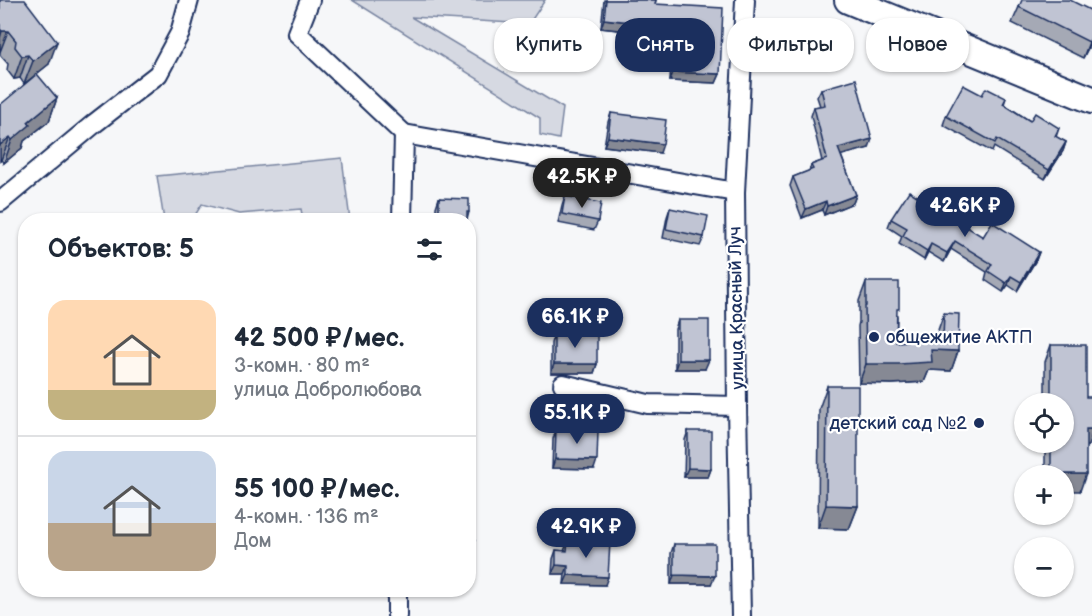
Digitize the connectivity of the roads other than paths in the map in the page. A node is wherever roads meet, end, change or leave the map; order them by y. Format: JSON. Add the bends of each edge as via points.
{"nodes":[{"id":1,"x":189,"y":0,"type":"edge"},
{"id":2,"x":310,"y":0,"type":"edge"},
{"id":3,"x":745,"y":0,"type":"edge"},
{"id":4,"x":849,"y":0,"type":"edge"},
{"id":5,"x":1092,"y":100,"type":"edge"},
{"id":6,"x":404,"y":134,"type":"junction"},
{"id":7,"x":735,"y":192,"type":"junction"},
{"id":8,"x":0,"y":202,"type":"edge"},
{"id":9,"x":402,"y":213,"type":"edge"},
{"id":10,"x":563,"y":384,"type":"dead end"},
{"id":11,"x":737,"y":406,"type":"junction"},
{"id":12,"x":397,"y":597,"type":"edge"},
{"id":13,"x":397,"y":616,"type":"edge"},
{"id":14,"x":741,"y":616,"type":"edge"}],
"edges":[{"from":1,"to":8,"type":"street","via":[[180,33],[158,74]]},
{"from":2,"to":6,"type":"street","via":[[297,33]]},
{"from":3,"to":7,"type":"street","name":"улица Красный Луч"},
{"from":4,"to":5,"type":"street"},
{"from":6,"to":7,"type":"street"},
{"from":6,"to":9,"type":"street"},
{"from":7,"to":11,"type":"street","name":"улица Красный Луч"},
{"from":10,"to":11,"type":"street","via":[[648,404]]},
{"from":11,"to":14,"type":"street","name":"улица Красный Луч"},
{"from":12,"to":13,"type":"street"}]}
